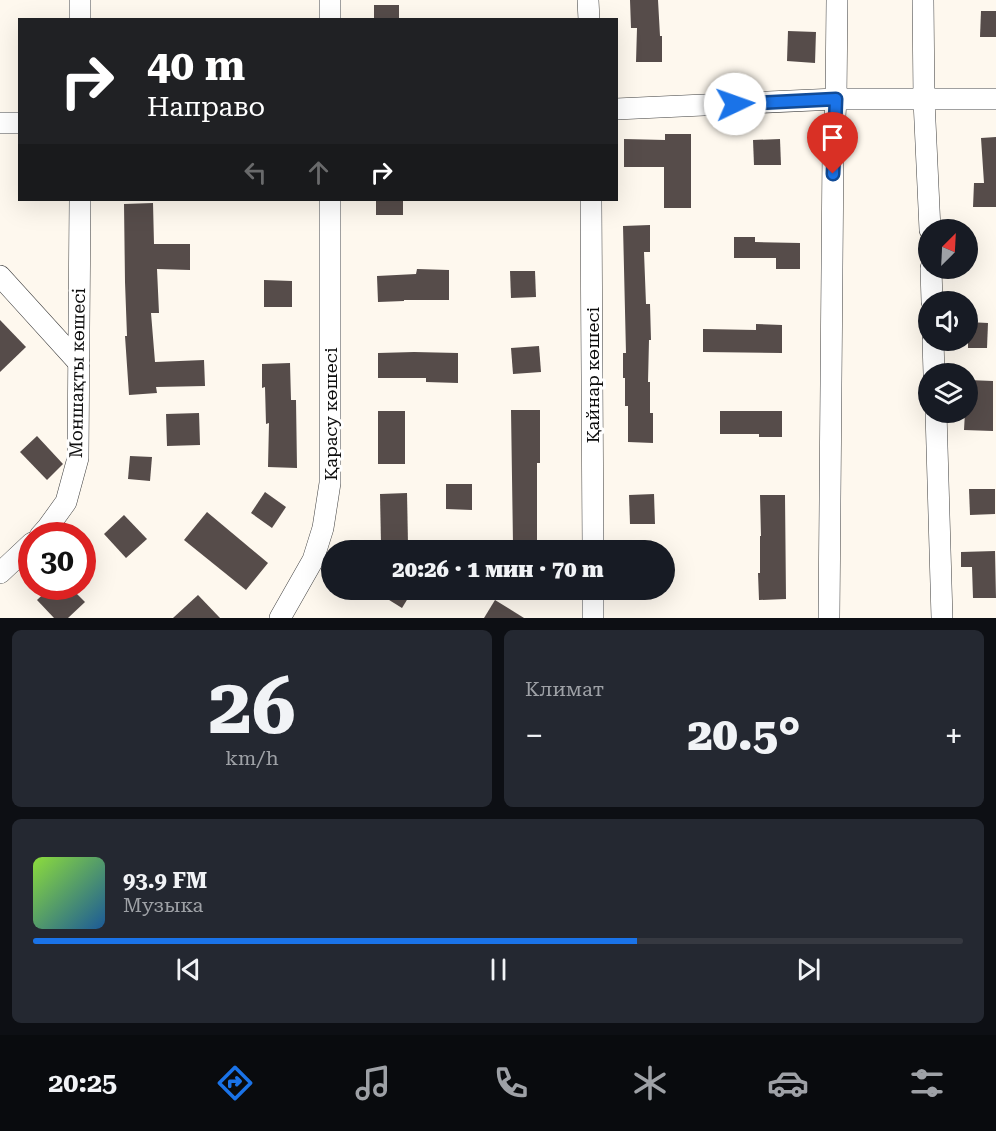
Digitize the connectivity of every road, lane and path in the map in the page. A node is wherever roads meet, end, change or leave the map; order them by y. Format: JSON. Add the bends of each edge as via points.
{"nodes":[{"id":1,"x":80,"y":0,"type":"edge"},
{"id":2,"x":330,"y":0,"type":"edge"},
{"id":3,"x":588,"y":0,"type":"edge"},
{"id":4,"x":837,"y":0,"type":"edge"},
{"id":5,"x":923,"y":0,"type":"edge"},
{"id":6,"x":80,"y":18,"type":"edge"},
{"id":7,"x":330,"y":18,"type":"edge"},
{"id":8,"x":589,"y":18,"type":"edge"},
{"id":9,"x":836,"y":99,"type":"junction"},
{"id":10,"x":996,"y":99,"type":"edge"},
{"id":11,"x":924,"y":100,"type":"junction"},
{"id":12,"x":618,"y":109,"type":"edge"},
{"id":13,"x":0,"y":123,"type":"edge"},
{"id":14,"x":18,"y":123,"type":"edge"},
{"id":15,"x":80,"y":201,"type":"edge"},
{"id":16,"x":330,"y":201,"type":"edge"},
{"id":17,"x":591,"y":201,"type":"edge"},
{"id":18,"x":929,"y":219,"type":"edge"},
{"id":19,"x":0,"y":276,"type":"edge"},
{"id":20,"x":79,"y":363,"type":"junction"},
{"id":21,"x":936,"y":423,"type":"edge"},
{"id":22,"x":52,"y":522,"type":"edge"},
{"id":23,"x":593,"y":540,"type":"edge"},
{"id":24,"x":18,"y":556,"type":"edge"},
{"id":25,"x":0,"y":573,"type":"edge"},
{"id":26,"x":593,"y":600,"type":"edge"},
{"id":27,"x":279,"y":618,"type":"edge"},
{"id":28,"x":593,"y":618,"type":"edge"},
{"id":29,"x":829,"y":618,"type":"edge"},
{"id":30,"x":942,"y":618,"type":"edge"}],
"edges":[{"from":1,"to":6,"type":"street"},
{"from":2,"to":7,"type":"street"},
{"from":3,"to":8,"type":"street"},
{"from":4,"to":9,"type":"street"},
{"from":5,"to":11,"type":"street"},
{"from":9,"to":11,"type":"street"},
{"from":9,"to":12,"type":"street"},
{"from":9,"to":29,"type":"street"},
{"from":10,"to":11,"type":"street"},
{"from":11,"to":18,"type":"street"},
{"from":13,"to":14,"type":"street"},
{"from":15,"to":20,"type":"street","name":"Моншақты көшесі"},
{"from":16,"to":27,"type":"street","name":"Қарасу көшесі","via":[[330,483],[313,560]]},
{"from":17,"to":23,"type":"street","name":"Қайнар көшесі"},
{"from":19,"to":20,"type":"street"},
{"from":20,"to":22,"type":"street","name":"Моншақты көшесі","via":[[78,458],[66,502]]},
{"from":21,"to":30,"type":"street"},
{"from":24,"to":25,"type":"street"},
{"from":26,"to":28,"type":"street"}]}
